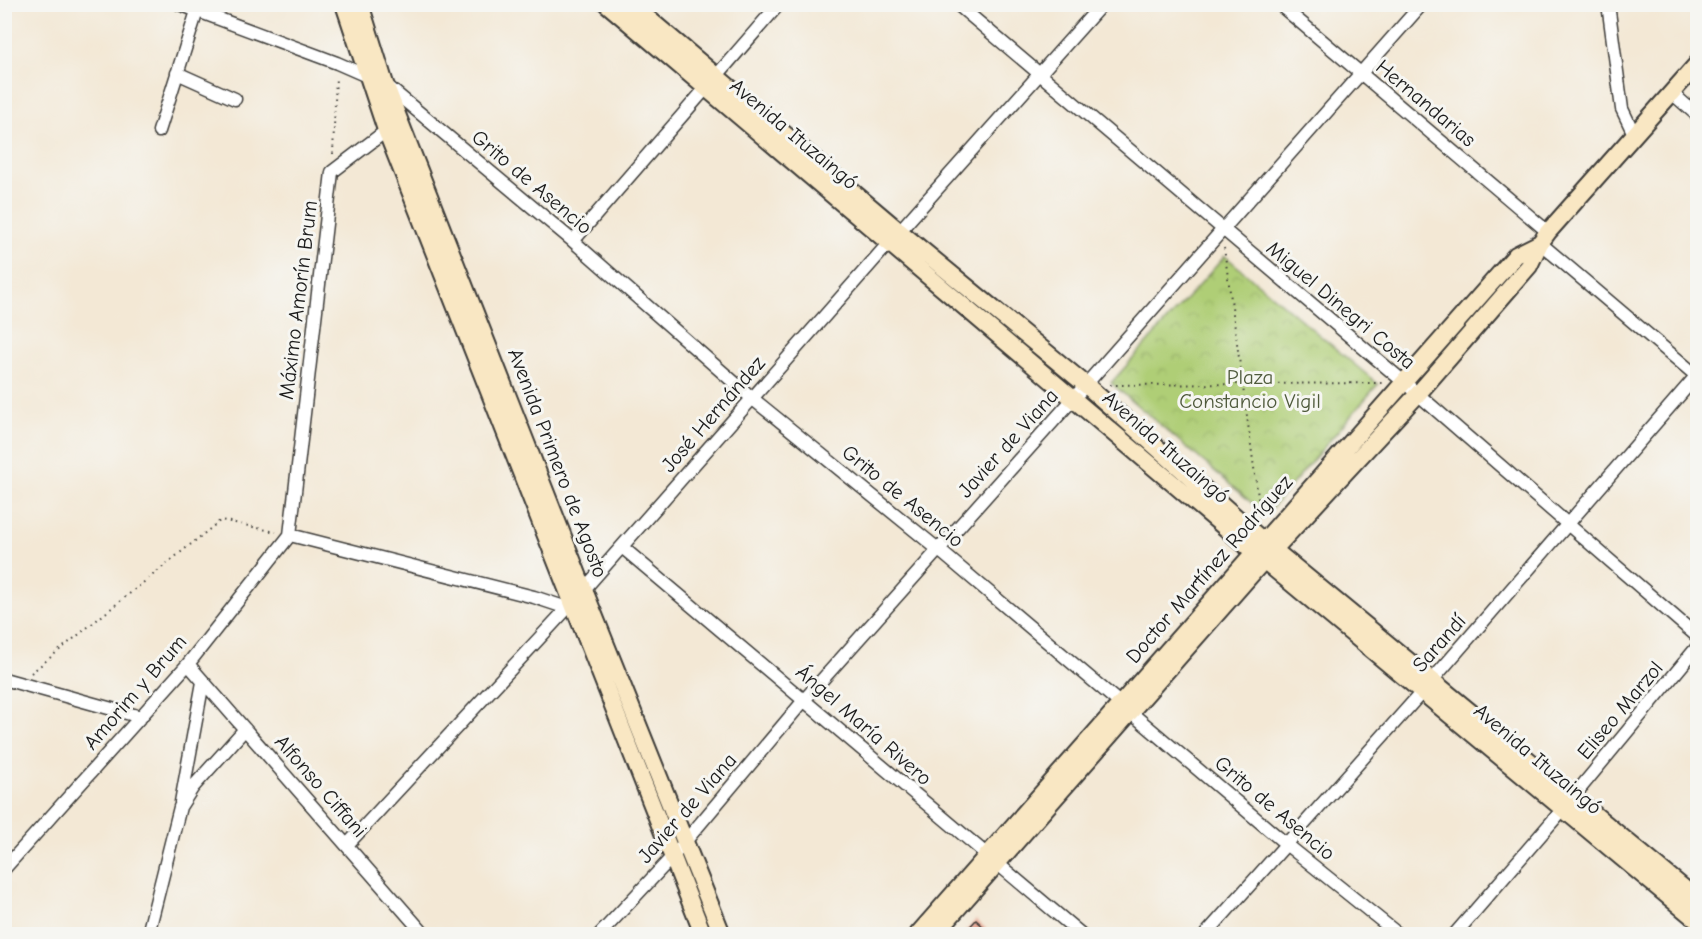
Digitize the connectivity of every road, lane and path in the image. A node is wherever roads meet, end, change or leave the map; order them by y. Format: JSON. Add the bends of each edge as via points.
{"nodes":[{"id":1,"x":179,"y":4,"type":"edge"},
{"id":2,"x":344,"y":4,"type":"edge"},
{"id":3,"x":360,"y":4,"type":"edge"},
{"id":4,"x":607,"y":4,"type":"edge"},
{"id":5,"x":631,"y":4,"type":"edge"},
{"id":6,"x":778,"y":4,"type":"edge"},
{"id":7,"x":957,"y":4,"type":"edge"},
{"id":8,"x":1102,"y":4,"type":"edge"},
{"id":9,"x":1280,"y":4,"type":"edge"},
{"id":10,"x":1422,"y":4,"type":"edge"},
{"id":11,"x":1608,"y":4,"type":"edge"},
{"id":12,"x":197,"y":11,"type":"junction"},
{"id":13,"x":337,"y":63,"type":"junction"},
{"id":14,"x":1698,"y":63,"type":"edge"},
{"id":15,"x":177,"y":73,"type":"junction"},
{"id":16,"x":1361,"y":73,"type":"junction"},
{"id":17,"x":1039,"y":75,"type":"junction"},
{"id":18,"x":367,"y":77,"type":"junction"},
{"id":19,"x":710,"y":82,"type":"junction"},
{"id":20,"x":385,"y":84,"type":"junction"},
{"id":21,"x":1672,"y":93,"type":"junction"},
{"id":22,"x":236,"y":99,"type":"dead end"},
{"id":23,"x":415,"y":109,"type":"junction"},
{"id":24,"x":1698,"y":116,"type":"edge"},
{"id":25,"x":400,"y":120,"type":"junction"},
{"id":26,"x":386,"y":130,"type":"junction"},
{"id":27,"x":159,"y":131,"type":"dead end"},
{"id":28,"x":1634,"y":134,"type":"junction"},
{"id":29,"x":332,"y":172,"type":"junction"},
{"id":30,"x":1221,"y":230,"type":"junction"},
{"id":31,"x":899,"y":231,"type":"junction"},
{"id":32,"x":1544,"y":237,"type":"junction"},
{"id":33,"x":573,"y":241,"type":"junction"},
{"id":34,"x":888,"y":244,"type":"junction"},
{"id":35,"x":1697,"y":375,"type":"edge"},
{"id":36,"x":1243,"y":384,"type":"junction"},
{"id":37,"x":1086,"y":385,"type":"junction"},
{"id":38,"x":1411,"y":389,"type":"junction"},
{"id":39,"x":1074,"y":398,"type":"junction"},
{"id":40,"x":753,"y":399,"type":"junction"},
{"id":41,"x":1568,"y":524,"type":"junction"},
{"id":42,"x":290,"y":535,"type":"junction"},
{"id":43,"x":622,"y":547,"type":"junction"},
{"id":44,"x":939,"y":550,"type":"junction"},
{"id":45,"x":1264,"y":551,"type":"junction"},
{"id":46,"x":575,"y":600,"type":"junction"},
{"id":47,"x":1698,"y":637,"type":"edge"},
{"id":48,"x":1698,"y":646,"type":"edge"},
{"id":49,"x":188,"y":664,"type":"junction"},
{"id":50,"x":4,"y":679,"type":"edge"},
{"id":51,"x":19,"y":682,"type":"junction"},
{"id":52,"x":203,"y":682,"type":"junction"},
{"id":53,"x":1427,"y":687,"type":"junction"},
{"id":54,"x":805,"y":699,"type":"junction"},
{"id":55,"x":1126,"y":708,"type":"junction"},
{"id":56,"x":141,"y":717,"type":"junction"},
{"id":57,"x":245,"y":729,"type":"junction"},
{"id":58,"x":1568,"y":803,"type":"junction"},
{"id":59,"x":180,"y":807,"type":"junction"},
{"id":60,"x":686,"y":841,"type":"junction"},
{"id":61,"x":1286,"y":844,"type":"junction"},
{"id":62,"x":346,"y":845,"type":"junction"},
{"id":63,"x":673,"y":856,"type":"junction"},
{"id":64,"x":991,"y":861,"type":"junction"},
{"id":65,"x":4,"y":869,"type":"edge"},
{"id":66,"x":1698,"y":900,"type":"edge"},
{"id":67,"x":1698,"y":921,"type":"edge"},
{"id":68,"x":148,"y":934,"type":"edge"},
{"id":69,"x":424,"y":934,"type":"edge"},
{"id":70,"x":600,"y":934,"type":"edge"},
{"id":71,"x":703,"y":934,"type":"edge"},
{"id":72,"x":722,"y":934,"type":"edge"},
{"id":73,"x":918,"y":934,"type":"edge"},
{"id":74,"x":935,"y":934,"type":"edge"},
{"id":75,"x":1081,"y":934,"type":"edge"},
{"id":76,"x":1206,"y":934,"type":"edge"},
{"id":77,"x":1398,"y":934,"type":"edge"},
{"id":78,"x":1455,"y":934,"type":"edge"}],
"edges":[{"from":1,"to":12,"type":"street","name":"Grito de Asencio"},
{"from":2,"to":18,"type":"street","name":"Avenida Primero de Agosto"},
{"from":3,"to":20,"type":"street","name":"Avenida Primero de Agosto"},
{"from":4,"to":19,"type":"street","name":"Avenida Ituzaingó"},
{"from":5,"to":19,"type":"street","name":"Avenida Ituzaingó"},
{"from":6,"to":19,"type":"street"},
{"from":7,"to":17,"type":"street","name":"Miguel Dinegri Costa"},
{"from":8,"to":17,"type":"street","name":"José Hernández"},
{"from":9,"to":16,"type":"street","name":"Hernandarias"},
{"from":10,"to":16,"type":"street","name":"Javier de Viana"},
{"from":11,"to":28,"type":"street","via":[[1622,109]]},
{"from":12,"to":13,"type":"street","name":"Grito de Asencio"},
{"from":12,"to":15,"type":"street"},
{"from":13,"to":18,"type":"street","name":"Grito de Asencio"},
{"from":13,"to":29,"type":"path"},
{"from":14,"to":21,"type":"street","name":"Doctor Martínez Rodríguez"},
{"from":15,"to":22,"type":"street"},
{"from":15,"to":27,"type":"street"},
{"from":16,"to":30,"type":"street","name":"Javier de Viana"},
{"from":16,"to":32,"type":"street","name":"Hernandarias"},
{"from":17,"to":30,"type":"street","name":"Miguel Dinegri Costa"},
{"from":17,"to":31,"type":"street","name":"José Hernández"},
{"from":18,"to":20,"type":"street","name":"Grito de Asencio"},
{"from":18,"to":26,"type":"street","name":"Avenida Primero de Agosto"},
{"from":19,"to":31,"type":"street","name":"Avenida Ituzaingó"},
{"from":19,"to":33,"type":"street"},
{"from":19,"to":34,"type":"street","name":"Avenida Ituzaingó"},
{"from":20,"to":23,"type":"street","name":"Grito de Asencio"},
{"from":20,"to":25,"type":"street","name":"Avenida Primero de Agosto"},
{"from":21,"to":24,"type":"street"},
{"from":21,"to":28,"type":"street","name":"Doctor Martínez Rodríguez"},
{"from":23,"to":25,"type":"street","name":"Máximo Amorín Brum"},
{"from":23,"to":33,"type":"street","name":"Grito de Asencio"},
{"from":25,"to":26,"type":"street","name":"Máximo Amorín Brum"},
{"from":25,"to":46,"type":"street","name":"Avenida Primero de Agosto"},
{"from":26,"to":29,"type":"street","name":"Máximo Amorín Brum"},
{"from":26,"to":46,"type":"street","name":"Avenida Primero de Agosto"},
{"from":28,"to":32,"type":"street","name":"Doctor Martínez Rodríguez"},
{"from":29,"to":42,"type":"street","name":"Máximo Amorín Brum"},
{"from":30,"to":36,"type":"path"},
{"from":30,"to":37,"type":"street","name":"Javier de Viana"},
{"from":30,"to":38,"type":"street","name":"Miguel Dinegri Costa"},
{"from":31,"to":34,"type":"street","name":"José Hernández"},
{"from":31,"to":37,"type":"street","name":"Avenida Ituzaingó"},
{"from":32,"to":35,"type":"street","name":"Hernandarias"},
{"from":32,"to":38,"type":"street","name":"Doctor Martínez Rodríguez","via":[[1516,255]]},
{"from":33,"to":40,"type":"street","name":"Grito de Asencio"},
{"from":34,"to":39,"type":"street","name":"Avenida Ituzaingó"},
{"from":34,"to":40,"type":"street","name":"José Hernández"},
{"from":35,"to":41,"type":"street","name":"Sarandí"},
{"from":36,"to":37,"type":"path"},
{"from":36,"to":38,"type":"path"},
{"from":36,"to":45,"type":"path"},
{"from":37,"to":39,"type":"street","name":"Javier de Viana"},
{"from":37,"to":45,"type":"street","name":"Avenida Ituzaingó"},
{"from":38,"to":41,"type":"street","name":"Miguel Dinegri Costa"},
{"from":38,"to":45,"type":"street","name":"Doctor Martínez Rodríguez"},
{"from":39,"to":44,"type":"street","name":"Javier de Viana"},
{"from":39,"to":45,"type":"street","name":"Avenida Ituzaingó"},
{"from":40,"to":43,"type":"street","name":"José Hernández"},
{"from":40,"to":44,"type":"street","name":"Grito de Asencio"},
{"from":41,"to":47,"type":"street","name":"Miguel Dinegri Costa"},
{"from":41,"to":53,"type":"street","name":"Sarandí"},
{"from":42,"to":46,"type":"street","via":[[534,597]]},
{"from":42,"to":49,"type":"street","name":"Amorim y Brum"},
{"from":42,"to":51,"type":"path","via":[[221,520]]},
{"from":43,"to":46,"type":"street","name":"José Hernández"},
{"from":43,"to":54,"type":"street","name":"Ángel María Rivero"},
{"from":44,"to":54,"type":"street","name":"Javier de Viana"},
{"from":44,"to":55,"type":"street","name":"Grito de Asencio"},
{"from":45,"to":53,"type":"street","name":"Avenida Ituzaingó"},
{"from":45,"to":55,"type":"street","name":"Doctor Martínez Rodríguez"},
{"from":46,"to":60,"type":"street","name":"Avenida Primero de Agosto"},
{"from":46,"to":62,"type":"street","name":"José Hernández"},
{"from":46,"to":63,"type":"street","name":"Avenida Primero de Agosto"},
{"from":48,"to":58,"type":"street","name":"Eliseo Marzol"},
{"from":49,"to":52,"type":"street","name":"Alfonso Ciffani"},
{"from":49,"to":56,"type":"street","name":"Amorim y Brum"},
{"from":50,"to":51,"type":"street"},
{"from":51,"to":56,"type":"street"},
{"from":52,"to":57,"type":"street","name":"Alfonso Ciffani"},
{"from":52,"to":59,"type":"street"},
{"from":53,"to":58,"type":"street","name":"Avenida Ituzaingó"},
{"from":53,"to":61,"type":"street","name":"Sarandí"},
{"from":54,"to":60,"type":"street","name":"Javier de Viana"},
{"from":54,"to":64,"type":"street","name":"Ángel María Rivero"},
{"from":55,"to":61,"type":"street","name":"Grito de Asencio"},
{"from":55,"to":64,"type":"street","name":"Doctor Martínez Rodríguez"},
{"from":56,"to":65,"type":"street","name":"Amorim y Brum"},
{"from":57,"to":59,"type":"street"},
{"from":57,"to":62,"type":"street","name":"Alfonso Ciffani"},
{"from":58,"to":66,"type":"street","name":"Avenida Ituzaingó"},
{"from":58,"to":67,"type":"street","name":"Avenida Ituzaingó"},
{"from":58,"to":78,"type":"street","name":"Eliseo Marzol"},
{"from":59,"to":68,"type":"street"},
{"from":60,"to":63,"type":"street","name":"Javier de Viana"},
{"from":60,"to":72,"type":"street","name":"Avenida Primero de Agosto"},
{"from":61,"to":76,"type":"street","name":"Sarandí"},
{"from":61,"to":77,"type":"street","name":"Grito de Asencio"},
{"from":62,"to":69,"type":"street","name":"Alfonso Ciffani"},
{"from":63,"to":70,"type":"street","name":"Javier de Viana"},
{"from":63,"to":71,"type":"street","name":"Avenida Primero de Agosto"},
{"from":64,"to":73,"type":"street","name":"Doctor Martínez Rodríguez"},
{"from":64,"to":74,"type":"street","name":"Doctor Martínez Rodríguez"},
{"from":64,"to":75,"type":"street","name":"Ángel María Rivero"}]}
